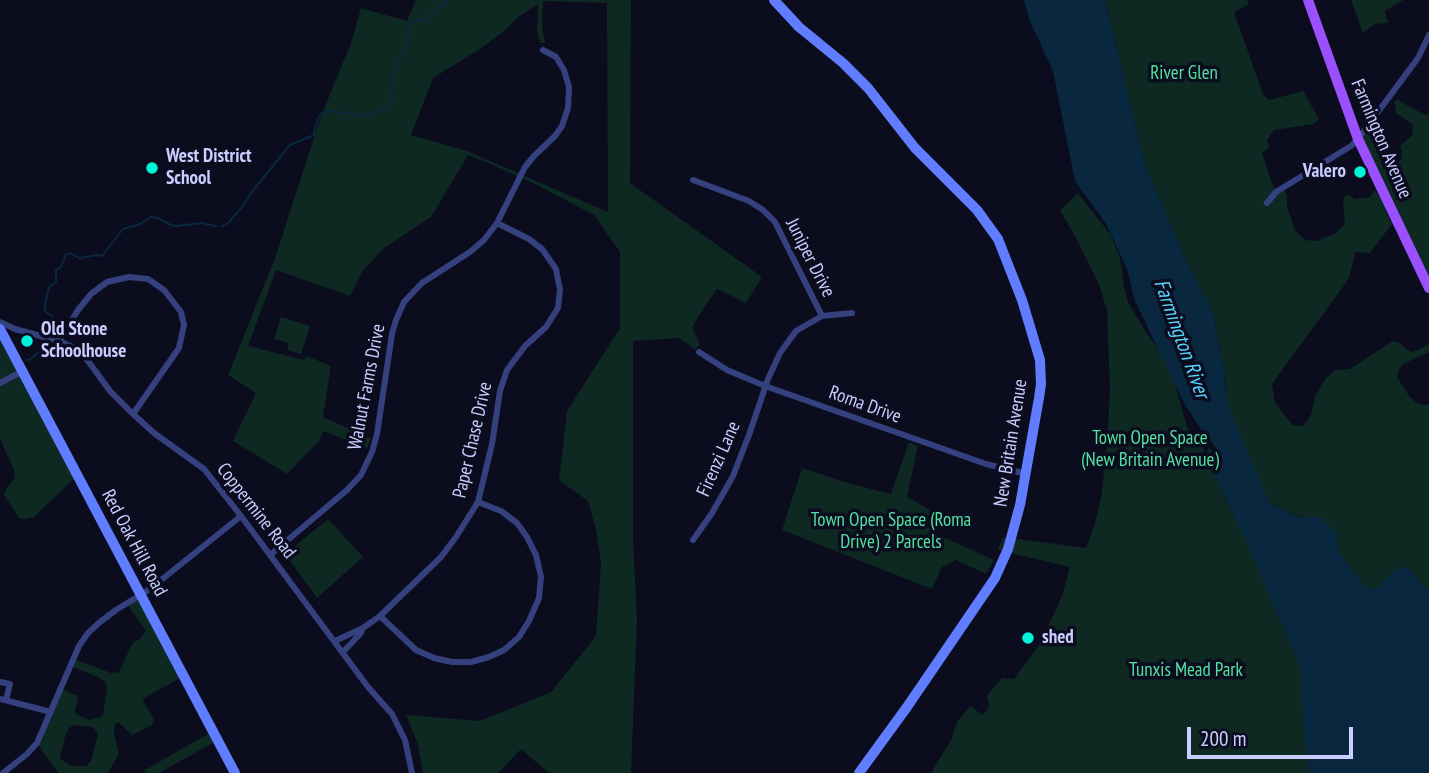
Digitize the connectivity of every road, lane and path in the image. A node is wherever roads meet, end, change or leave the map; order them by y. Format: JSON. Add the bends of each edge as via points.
{"nodes":[{"id":1,"x":774,"y":0,"type":"edge"},
{"id":2,"x":1308,"y":0,"type":"edge"},
{"id":3,"x":1429,"y":35,"type":"edge"},
{"id":4,"x":543,"y":50,"type":"dead end"},
{"id":5,"x":1358,"y":139,"type":"junction"},
{"id":6,"x":693,"y":180,"type":"dead end"},
{"id":7,"x":1267,"y":203,"type":"dead end"},
{"id":8,"x":497,"y":223,"type":"junction"},
{"id":9,"x":1429,"y":288,"type":"edge"},
{"id":10,"x":852,"y":313,"type":"dead end"},
{"id":11,"x":822,"y":316,"type":"junction"},
{"id":12,"x":0,"y":322,"type":"edge"},
{"id":13,"x":0,"y":329,"type":"edge"},
{"id":14,"x":15,"y":329,"type":"junction"},
{"id":15,"x":59,"y":341,"type":"junction"},
{"id":16,"x":8,"y":344,"type":"junction"},
{"id":17,"x":699,"y":352,"type":"dead end"},
{"id":18,"x":23,"y":371,"type":"junction"},
{"id":19,"x":0,"y":383,"type":"edge"},
{"id":20,"x":765,"y":386,"type":"junction"},
{"id":21,"x":133,"y":414,"type":"junction"},
{"id":22,"x":1026,"y":474,"type":"junction"},
{"id":23,"x":478,"y":502,"type":"junction"},
{"id":24,"x":241,"y":516,"type":"junction"},
{"id":25,"x":693,"y":540,"type":"dead end"},
{"id":26,"x":270,"y":555,"type":"junction"},
{"id":27,"x":142,"y":595,"type":"junction"},
{"id":28,"x":380,"y":617,"type":"junction"},
{"id":29,"x":363,"y":628,"type":"junction"},
{"id":30,"x":335,"y":641,"type":"junction"},
{"id":31,"x":343,"y":652,"type":"junction"},
{"id":32,"x":0,"y":682,"type":"edge"},
{"id":33,"x":3,"y":699,"type":"edge"},
{"id":34,"x":51,"y":712,"type":"junction"},
{"id":35,"x":3,"y":773,"type":"edge"},
{"id":36,"x":235,"y":773,"type":"edge"},
{"id":37,"x":412,"y":773,"type":"edge"},
{"id":38,"x":859,"y":773,"type":"edge"}],
"edges":[{"from":1,"to":22,"type":"street","name":"New Britain Avenue","via":[[868,88],[915,148],[998,239],[1040,359],[1041,384]]},
{"from":2,"to":5,"type":"main road","name":"Farmington Avenue"},
{"from":3,"to":5,"type":"street","via":[[1418,58]]},
{"from":4,"to":8,"type":"street","name":"Walnut Farms Drive","via":[[556,57],[564,70],[568,108],[555,136],[525,167]]},
{"from":5,"to":7,"type":"street","via":[[1276,192]]},
{"from":5,"to":9,"type":"main road","name":"Farmington Avenue"},
{"from":6,"to":11,"type":"street","name":"Juniper Drive","via":[[749,201],[775,222]]},
{"from":8,"to":23,"type":"street","name":"Paper Chase Drive","via":[[542,249],[555,269],[560,290],[558,308],[546,327],[507,370]]},
{"from":8,"to":26,"type":"street","name":"Walnut Farms Drive","via":[[470,252],[422,283],[404,302],[392,334],[377,434],[361,475]]},
{"from":10,"to":11,"type":"street"},
{"from":11,"to":20,"type":"street","name":"Firenzi Lane","via":[[796,331]]},
{"from":12,"to":14,"type":"street","name":"Coppermine Road"},
{"from":13,"to":16,"type":"street","name":"Red Oak Hill Road"},
{"from":14,"to":15,"type":"street","name":"Coppermine Road"},
{"from":14,"to":16,"type":"street"},
{"from":15,"to":21,"type":"street","name":"Coppermine Road","via":[[77,349]]},
{"from":15,"to":21,"type":"street","via":[[91,294],[107,282],[148,279],[164,290],[181,312],[184,325],[179,348]]},
{"from":16,"to":18,"type":"street","name":"Red Oak Hill Road"},
{"from":17,"to":20,"type":"street","name":"Roma Drive"},
{"from":18,"to":19,"type":"street"},
{"from":18,"to":27,"type":"street","name":"Red Oak Hill Road"},
{"from":20,"to":22,"type":"street","name":"Roma Drive"},
{"from":20,"to":25,"type":"street","name":"Firenzi Lane","via":[[733,476]]},
{"from":21,"to":24,"type":"street","name":"Coppermine Road","via":[[204,469]]},
{"from":22,"to":38,"type":"street","name":"New Britain Avenue","via":[[1013,534],[995,578]]},
{"from":23,"to":28,"type":"street","name":"Paper Chase Drive","via":[[441,557]]},
{"from":23,"to":28,"type":"street","via":[[517,523],[536,555],[539,598],[519,637],[489,657],[452,662],[416,650]]},
{"from":24,"to":26,"type":"street","name":"Coppermine Road"},
{"from":24,"to":27,"type":"street"},
{"from":26,"to":30,"type":"street","name":"Coppermine Road"},
{"from":27,"to":34,"type":"street","via":[[88,633]]},
{"from":27,"to":36,"type":"street","name":"Red Oak Hill Road"},
{"from":28,"to":29,"type":"street","name":"Paper Chase Drive"},
{"from":29,"to":30,"type":"street","name":"Paper Chase Drive"},
{"from":29,"to":31,"type":"street","name":"Paper Chase Drive"},
{"from":30,"to":31,"type":"street","name":"Coppermine Road"},
{"from":31,"to":37,"type":"street","name":"Coppermine Road","via":[[392,714],[405,740]]},
{"from":32,"to":33,"type":"street","via":[[10,684]]},
{"from":33,"to":34,"type":"street"},
{"from":34,"to":35,"type":"street","via":[[37,743]]}]}
